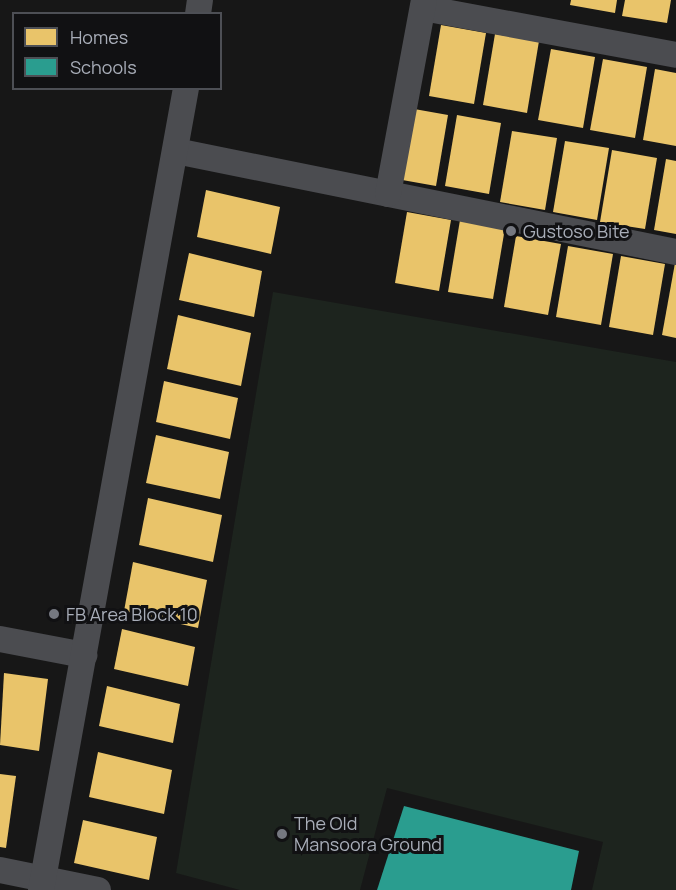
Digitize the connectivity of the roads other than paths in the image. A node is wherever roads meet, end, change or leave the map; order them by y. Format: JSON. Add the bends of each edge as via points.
{"nodes":[{"id":1,"x":424,"y":4,"type":"edge"},
{"id":2,"x":676,"y":55,"type":"edge"},
{"id":3,"x":186,"y":90,"type":"edge"},
{"id":4,"x":176,"y":151,"type":"junction"},
{"id":5,"x":388,"y":194,"type":"junction"},
{"id":6,"x":676,"y":252,"type":"edge"},
{"id":7,"x":0,"y":639,"type":"edge"},
{"id":8,"x":84,"y":655,"type":"junction"},
{"id":9,"x":0,"y":870,"type":"edge"},
{"id":10,"x":42,"y":884,"type":"edge"},
{"id":11,"x":98,"y":890,"type":"edge"}],
"edges":[{"from":1,"to":2,"type":"street"},
{"from":1,"to":5,"type":"street"},
{"from":3,"to":4,"type":"street"},
{"from":4,"to":5,"type":"street"},
{"from":4,"to":8,"type":"street"},
{"from":5,"to":6,"type":"street"},
{"from":7,"to":8,"type":"street"},
{"from":8,"to":10,"type":"street"},
{"from":9,"to":10,"type":"street"},
{"from":10,"to":11,"type":"street"}]}
